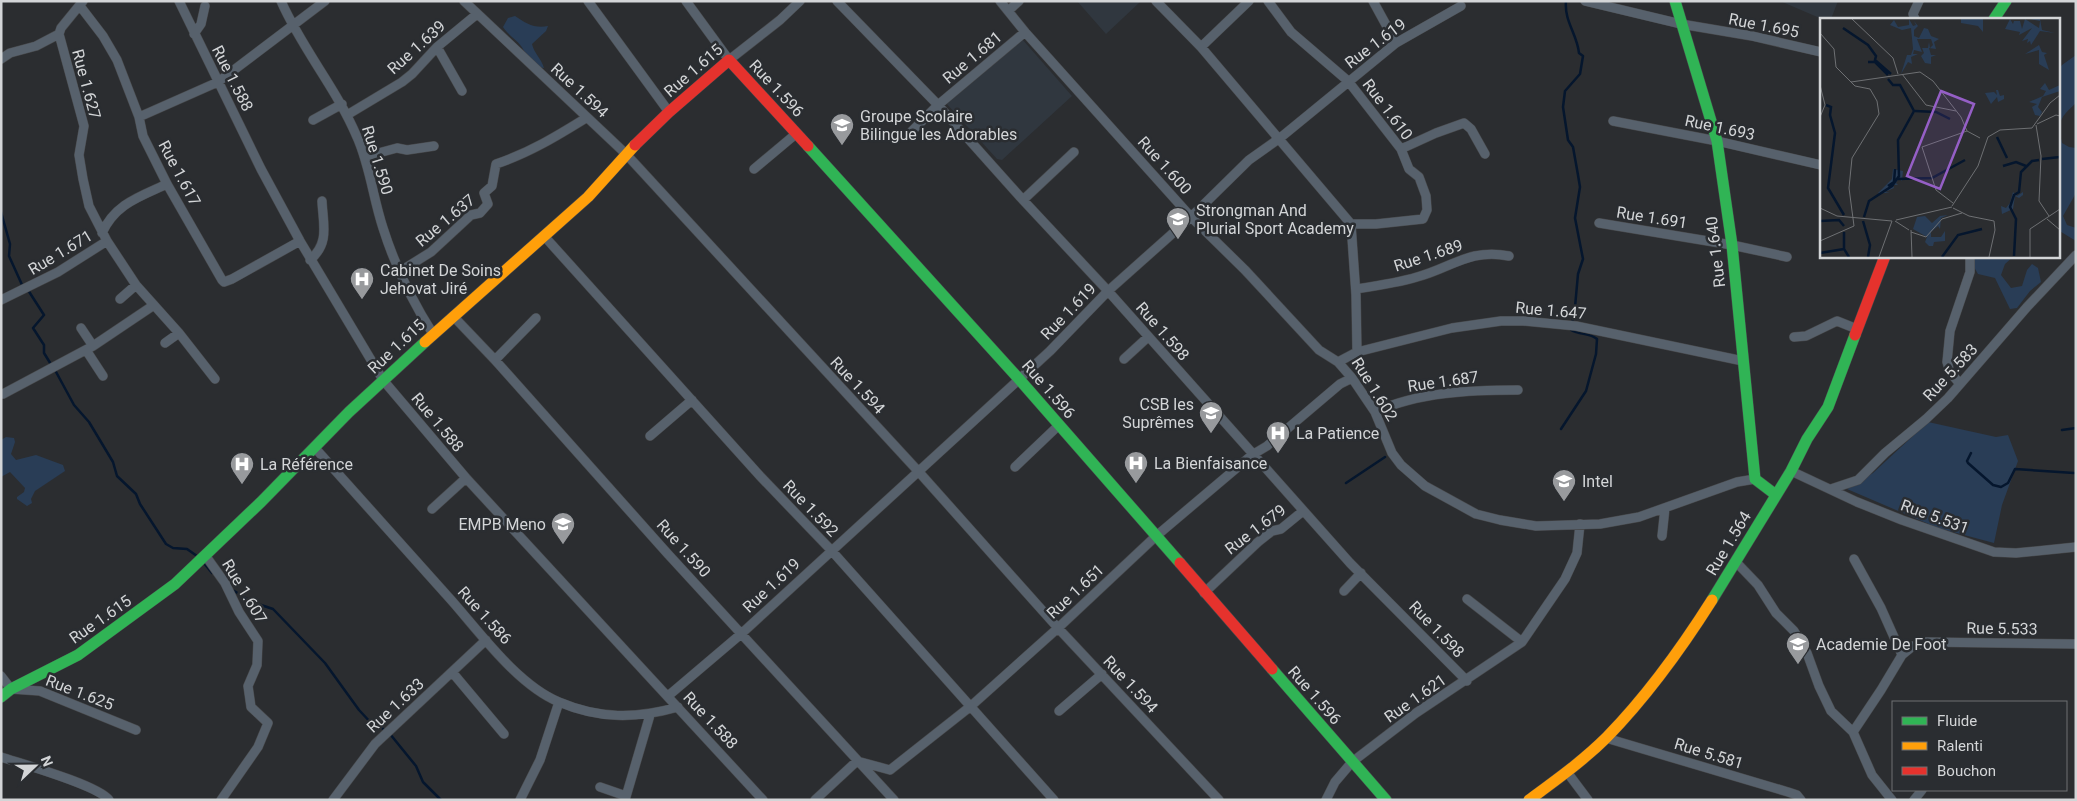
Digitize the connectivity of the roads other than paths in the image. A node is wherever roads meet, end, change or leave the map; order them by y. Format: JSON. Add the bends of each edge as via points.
{"nodes":[{"id":1,"x":179,"y":1,"type":"edge"},
{"id":2,"x":281,"y":1,"type":"edge"},
{"id":3,"x":325,"y":1,"type":"edge"},
{"id":4,"x":464,"y":1,"type":"edge"},
{"id":5,"x":588,"y":1,"type":"edge"},
{"id":6,"x":800,"y":1,"type":"edge"},
{"id":7,"x":838,"y":1,"type":"edge"},
{"id":8,"x":1000,"y":1,"type":"edge"},
{"id":9,"x":1019,"y":1,"type":"edge"},
{"id":10,"x":1156,"y":1,"type":"edge"},
{"id":11,"x":1249,"y":1,"type":"edge"},
{"id":12,"x":1268,"y":1,"type":"edge"},
{"id":13,"x":1374,"y":1,"type":"edge"},
{"id":14,"x":1585,"y":1,"type":"edge"},
{"id":15,"x":1674,"y":1,"type":"edge"},
{"id":16,"x":1919,"y":1,"type":"edge"},
{"id":17,"x":2006,"y":1,"type":"edge"},
{"id":18,"x":81,"y":4,"type":"edge"},
{"id":19,"x":692,"y":4,"type":"edge"},
{"id":20,"x":205,"y":6,"type":"dead end"},
{"id":21,"x":1461,"y":6,"type":"dead end"},
{"id":22,"x":1008,"y":11,"type":"junction"},
{"id":23,"x":477,"y":14,"type":"junction"},
{"id":24,"x":1915,"y":18,"type":"edge"},
{"id":25,"x":1995,"y":18,"type":"edge"},
{"id":26,"x":1681,"y":24,"type":"junction"},
{"id":27,"x":294,"y":25,"type":"junction"},
{"id":28,"x":1025,"y":32,"type":"junction"},
{"id":29,"x":58,"y":34,"type":"junction"},
{"id":30,"x":194,"y":34,"type":"junction"},
{"id":31,"x":1396,"y":42,"type":"junction"},
{"id":32,"x":437,"y":47,"type":"junction"},
{"id":33,"x":1201,"y":48,"type":"junction"},
{"id":34,"x":1820,"y":52,"type":"edge"},
{"id":35,"x":1,"y":59,"type":"edge"},
{"id":36,"x":729,"y":60,"type":"junction"},
{"id":37,"x":218,"y":82,"type":"junction"},
{"id":38,"x":1348,"y":82,"type":"junction"},
{"id":39,"x":462,"y":91,"type":"dead end"},
{"id":40,"x":342,"y":104,"type":"junction"},
{"id":41,"x":938,"y":105,"type":"junction"},
{"id":42,"x":669,"y":112,"type":"junction"},
{"id":43,"x":347,"y":115,"type":"junction"},
{"id":44,"x":140,"y":117,"type":"junction"},
{"id":45,"x":586,"y":118,"type":"junction"},
{"id":46,"x":313,"y":120,"type":"dead end"},
{"id":47,"x":1613,"y":121,"type":"dead end"},
{"id":48,"x":797,"y":132,"type":"junction"},
{"id":49,"x":911,"y":132,"type":"dead end"},
{"id":50,"x":1280,"y":138,"type":"junction"},
{"id":51,"x":1717,"y":141,"type":"junction"},
{"id":52,"x":434,"y":146,"type":"dead end"},
{"id":53,"x":1401,"y":149,"type":"junction"},
{"id":54,"x":1074,"y":152,"type":"dead end"},
{"id":55,"x":626,"y":154,"type":"junction"},
{"id":56,"x":1485,"y":154,"type":"dead end"},
{"id":57,"x":364,"y":155,"type":"junction"},
{"id":58,"x":1820,"y":164,"type":"edge"},
{"id":59,"x":754,"y":169,"type":"dead end"},
{"id":60,"x":167,"y":184,"type":"junction"},
{"id":61,"x":1023,"y":200,"type":"junction"},
{"id":62,"x":322,"y":201,"type":"dead end"},
{"id":63,"x":1191,"y":216,"type":"junction"},
{"id":64,"x":1351,"y":224,"type":"junction"},
{"id":65,"x":1599,"y":224,"type":"dead end"},
{"id":66,"x":105,"y":237,"type":"junction"},
{"id":67,"x":545,"y":237,"type":"junction"},
{"id":68,"x":300,"y":241,"type":"junction"},
{"id":69,"x":1732,"y":245,"type":"junction"},
{"id":70,"x":2076,"y":255,"type":"edge"},
{"id":71,"x":1509,"y":256,"type":"dead end"},
{"id":72,"x":1788,"y":257,"type":"dead end"},
{"id":73,"x":1884,"y":258,"type":"edge"},
{"id":74,"x":1970,"y":258,"type":"edge"},
{"id":75,"x":310,"y":260,"type":"junction"},
{"id":76,"x":399,"y":272,"type":"junction"},
{"id":77,"x":136,"y":285,"type":"junction"},
{"id":78,"x":1356,"y":290,"type":"junction"},
{"id":79,"x":1108,"y":291,"type":"junction"},
{"id":80,"x":120,"y":299,"type":"dead end"},
{"id":81,"x":1,"y":300,"type":"edge"},
{"id":82,"x":154,"y":305,"type":"junction"},
{"id":83,"x":453,"y":316,"type":"junction"},
{"id":84,"x":536,"y":318,"type":"dead end"},
{"id":85,"x":81,"y":328,"type":"dead end"},
{"id":86,"x":1857,"y":329,"type":"junction"},
{"id":87,"x":179,"y":333,"type":"junction"},
{"id":88,"x":433,"y":334,"type":"junction"},
{"id":89,"x":1148,"y":337,"type":"junction"},
{"id":90,"x":1794,"y":337,"type":"dead end"},
{"id":91,"x":165,"y":343,"type":"dead end"},
{"id":92,"x":90,"y":348,"type":"junction"},
{"id":93,"x":1357,"y":352,"type":"junction"},
{"id":94,"x":1124,"y":359,"type":"dead end"},
{"id":95,"x":495,"y":360,"type":"junction"},
{"id":96,"x":1742,"y":361,"type":"junction"},
{"id":97,"x":1338,"y":362,"type":"junction"},
{"id":98,"x":103,"y":376,"type":"dead end"},
{"id":99,"x":1352,"y":378,"type":"junction"},
{"id":100,"x":215,"y":379,"type":"dead end"},
{"id":101,"x":1019,"y":379,"type":"junction"},
{"id":102,"x":383,"y":380,"type":"junction"},
{"id":103,"x":1960,"y":384,"type":"junction"},
{"id":104,"x":1518,"y":390,"type":"dead end"},
{"id":105,"x":3,"y":394,"type":"dead end"},
{"id":106,"x":692,"y":400,"type":"junction"},
{"id":107,"x":1375,"y":412,"type":"junction"},
{"id":108,"x":1059,"y":424,"type":"junction"},
{"id":109,"x":650,"y":436,"type":"dead end"},
{"id":110,"x":315,"y":448,"type":"junction"},
{"id":111,"x":1252,"y":455,"type":"junction"},
{"id":112,"x":1015,"y":467,"type":"dead end"},
{"id":113,"x":1791,"y":470,"type":"junction"},
{"id":114,"x":918,"y":471,"type":"junction"},
{"id":115,"x":466,"y":478,"type":"junction"},
{"id":116,"x":1755,"y":479,"type":"junction"},
{"id":117,"x":1831,"y":489,"type":"junction"},
{"id":118,"x":1776,"y":495,"type":"junction"},
{"id":119,"x":1665,"y":508,"type":"junction"},
{"id":120,"x":432,"y":509,"type":"dead end"},
{"id":121,"x":1303,"y":511,"type":"junction"},
{"id":122,"x":1580,"y":524,"type":"junction"},
{"id":123,"x":1662,"y":536,"type":"dead end"},
{"id":124,"x":1155,"y":537,"type":"junction"},
{"id":125,"x":2076,"y":547,"type":"edge"},
{"id":126,"x":831,"y":550,"type":"junction"},
{"id":127,"x":205,"y":555,"type":"junction"},
{"id":128,"x":1854,"y":559,"type":"dead end"},
{"id":129,"x":1736,"y":562,"type":"junction"},
{"id":130,"x":1361,"y":573,"type":"junction"},
{"id":131,"x":1344,"y":591,"type":"dead end"},
{"id":132,"x":1204,"y":592,"type":"junction"},
{"id":133,"x":1468,"y":599,"type":"dead end"},
{"id":134,"x":1058,"y":628,"type":"junction"},
{"id":135,"x":742,"y":634,"type":"junction"},
{"id":136,"x":486,"y":640,"type":"junction"},
{"id":137,"x":1522,"y":642,"type":"junction"},
{"id":138,"x":2076,"y":644,"type":"edge"},
{"id":139,"x":1902,"y":655,"type":"junction"},
{"id":140,"x":452,"y":672,"type":"junction"},
{"id":141,"x":1102,"y":674,"type":"junction"},
{"id":142,"x":1,"y":676,"type":"edge"},
{"id":143,"x":1467,"y":681,"type":"junction"},
{"id":144,"x":12,"y":689,"type":"junction"},
{"id":145,"x":668,"y":696,"type":"junction"},
{"id":146,"x":1,"y":697,"type":"edge"},
{"id":147,"x":559,"y":702,"type":"junction"},
{"id":148,"x":971,"y":706,"type":"junction"},
{"id":149,"x":678,"y":707,"type":"junction"},
{"id":150,"x":1059,"y":710,"type":"dead end"},
{"id":151,"x":650,"y":715,"type":"junction"},
{"id":152,"x":136,"y":730,"type":"dead end"},
{"id":153,"x":1853,"y":732,"type":"junction"},
{"id":154,"x":504,"y":734,"type":"dead end"},
{"id":155,"x":1606,"y":738,"type":"junction"},
{"id":156,"x":1,"y":757,"type":"edge"},
{"id":157,"x":857,"y":761,"type":"junction"},
{"id":158,"x":1352,"y":762,"type":"junction"},
{"id":159,"x":1567,"y":772,"type":"junction"},
{"id":160,"x":600,"y":788,"type":"dead end"},
{"id":161,"x":625,"y":798,"type":"edge"},
{"id":162,"x":109,"y":800,"type":"edge"},
{"id":163,"x":221,"y":800,"type":"edge"},
{"id":164,"x":333,"y":800,"type":"edge"},
{"id":165,"x":520,"y":800,"type":"edge"},
{"id":166,"x":763,"y":800,"type":"edge"},
{"id":167,"x":815,"y":800,"type":"edge"},
{"id":168,"x":894,"y":800,"type":"edge"},
{"id":169,"x":1054,"y":800,"type":"edge"},
{"id":170,"x":1219,"y":800,"type":"edge"},
{"id":171,"x":1326,"y":800,"type":"edge"},
{"id":172,"x":1386,"y":800,"type":"edge"},
{"id":173,"x":1529,"y":800,"type":"edge"},
{"id":174,"x":1588,"y":800,"type":"edge"},
{"id":175,"x":1802,"y":800,"type":"edge"},
{"id":176,"x":1892,"y":800,"type":"edge"}],
"edges":[{"from":1,"to":30,"type":"street","name":"Rue 1.588"},
{"from":2,"to":27,"type":"street","name":"Rue 1.590"},
{"from":3,"to":27,"type":"street"},
{"from":4,"to":23,"type":"street","name":"Rue 1.594"},
{"from":5,"to":42,"type":"street"},
{"from":6,"to":36,"type":"street","name":"Rue 1.615"},
{"from":7,"to":41,"type":"street","name":"Rue 1.598"},
{"from":8,"to":22,"type":"street","name":"Rue 1.600"},
{"from":9,"to":22,"type":"street"},
{"from":10,"to":33,"type":"street"},
{"from":11,"to":33,"type":"street"},
{"from":12,"to":38,"type":"street","name":"Rue 1.610","via":[[1291,32]]},
{"from":13,"to":31,"type":"street"},
{"from":14,"to":26,"type":"street","name":"Rue 1.695"},
{"from":15,"to":26,"type":"street","name":"Rue 1.640"},
{"from":16,"to":24,"type":"street","via":[[1913,14]]},
{"from":17,"to":25,"type":"street"},
{"from":18,"to":29,"type":"street","name":"Rue 1.627"},
{"from":18,"to":44,"type":"street","name":"Rue 1.617","via":[[117,60]]},
{"from":19,"to":36,"type":"street","name":"Rue 1.596"},
{"from":20,"to":30,"type":"street","via":[[201,24]]},
{"from":21,"to":31,"type":"street","name":"Rue 1.619"},
{"from":22,"to":28,"type":"street","name":"Rue 1.600"},
{"from":23,"to":32,"type":"street","name":"Rue 1.639"},
{"from":23,"to":45,"type":"street","name":"Rue 1.594"},
{"from":26,"to":34,"type":"street","name":"Rue 1.695"},
{"from":26,"to":51,"type":"street","name":"Rue 1.640"},
{"from":27,"to":37,"type":"street"},
{"from":27,"to":40,"type":"street","name":"Rue 1.590"},
{"from":28,"to":41,"type":"street","name":"Rue 1.681"},
{"from":28,"to":63,"type":"street","name":"Rue 1.600"},
{"from":29,"to":35,"type":"street"},
{"from":29,"to":66,"type":"street","name":"Rue 1.627","via":[[84,126],[80,155],[89,206]]},
{"from":30,"to":37,"type":"street","name":"Rue 1.588"},
{"from":31,"to":38,"type":"street","name":"Rue 1.619"},
{"from":32,"to":39,"type":"street"},
{"from":32,"to":43,"type":"street","name":"Rue 1.639","via":[[402,82]]},
{"from":33,"to":50,"type":"street"},
{"from":36,"to":42,"type":"street","name":"Rue 1.615"},
{"from":36,"to":48,"type":"street","name":"Rue 1.596"},
{"from":37,"to":44,"type":"street"},
{"from":37,"to":68,"type":"street","name":"Rue 1.588"},
{"from":38,"to":50,"type":"street","name":"Rue 1.619"},
{"from":38,"to":53,"type":"street","name":"Rue 1.610"},
{"from":40,"to":43,"type":"street","name":"Rue 1.590"},
{"from":40,"to":46,"type":"street"},
{"from":41,"to":49,"type":"street","name":"Rue 1.681"},
{"from":41,"to":61,"type":"street","name":"Rue 1.598"},
{"from":42,"to":55,"type":"street","name":"Rue 1.615"},
{"from":43,"to":57,"type":"street","name":"Rue 1.590"},
{"from":44,"to":60,"type":"street","name":"Rue 1.617","via":[[143,136]]},
{"from":45,"to":55,"type":"street","name":"Rue 1.594"},
{"from":45,"to":76,"type":"street","name":"Rue 1.637","via":[[543,145],[496,164],[492,186],[484,193],[488,204],[480,214],[471,216],[431,252]]},
{"from":47,"to":51,"type":"street","name":"Rue 1.693"},
{"from":48,"to":59,"type":"street"},
{"from":48,"to":101,"type":"street","name":"Rue 1.596"},
{"from":50,"to":63,"type":"street","name":"Rue 1.619","via":[[1248,160]]},
{"from":50,"to":64,"type":"street"},
{"from":51,"to":58,"type":"street","name":"Rue 1.693"},
{"from":51,"to":69,"type":"street","name":"Rue 1.640"},
{"from":52,"to":57,"type":"street","via":[[407,150],[397,148]]},
{"from":53,"to":56,"type":"street","via":[[1464,123]]},
{"from":53,"to":64,"type":"street","name":"Rue 1.610","via":[[1409,169],[1419,177],[1426,196],[1427,210],[1423,219]]},
{"from":54,"to":61,"type":"street"},
{"from":55,"to":67,"type":"street","name":"Rue 1.615","via":[[588,197]]},
{"from":55,"to":114,"type":"street","name":"Rue 1.594"},
{"from":57,"to":76,"type":"street","name":"Rue 1.590"},
{"from":60,"to":66,"type":"street","via":[[115,211],[107,222]]},
{"from":60,"to":68,"type":"street","name":"Rue 1.617","via":[[224,282]]},
{"from":61,"to":79,"type":"street","name":"Rue 1.598"},
{"from":62,"to":75,"type":"street","via":[[324,239],[319,252]]},
{"from":63,"to":79,"type":"street","name":"Rue 1.619"},
{"from":63,"to":97,"type":"street","name":"Rue 1.600","via":[[1246,270],[1318,350]]},
{"from":64,"to":78,"type":"street","name":"Rue 1.602"},
{"from":65,"to":69,"type":"street","name":"Rue 1.691"},
{"from":66,"to":77,"type":"street","name":"Rue 1.627"},
{"from":66,"to":81,"type":"street","name":"Rue 1.671","via":[[58,272]]},
{"from":67,"to":83,"type":"street","name":"Rue 1.615"},
{"from":67,"to":106,"type":"street","name":"Rue 1.592"},
{"from":68,"to":75,"type":"street","name":"Rue 1.588"},
{"from":69,"to":72,"type":"street","name":"Rue 1.691"},
{"from":69,"to":96,"type":"street","name":"Rue 1.640"},
{"from":70,"to":103,"type":"street","name":"Rue 5.583"},
{"from":71,"to":78,"type":"street","name":"Rue 1.689","via":[[1492,253],[1466,257],[1417,277]]},
{"from":73,"to":86,"type":"street","name":"Rue 1.564"},
{"from":74,"to":103,"type":"street","via":[[1970,272],[1950,331],[1946,362]]},
{"from":75,"to":102,"type":"street","name":"Rue 1.588"},
{"from":76,"to":88,"type":"street","name":"Rue 1.590","via":[[423,321]]},
{"from":77,"to":80,"type":"street"},
{"from":77,"to":82,"type":"street","name":"Rue 1.627"},
{"from":78,"to":93,"type":"street","name":"Rue 1.602"},
{"from":79,"to":89,"type":"street","name":"Rue 1.598"},
{"from":79,"to":101,"type":"street","name":"Rue 1.619"},
{"from":82,"to":87,"type":"street","name":"Rue 1.627"},
{"from":82,"to":92,"type":"street"},
{"from":83,"to":88,"type":"street","name":"Rue 1.615"},
{"from":83,"to":95,"type":"street","name":"Rue 1.590"},
{"from":84,"to":95,"type":"street"},
{"from":85,"to":92,"type":"street"},
{"from":86,"to":90,"type":"street","via":[[1838,321],[1806,336]]},
{"from":86,"to":113,"type":"street","name":"Rue 1.564","via":[[1828,407]]},
{"from":87,"to":91,"type":"street"},
{"from":87,"to":100,"type":"street","name":"Rue 1.627"},
{"from":88,"to":102,"type":"street","name":"Rue 1.615"},
{"from":89,"to":94,"type":"street"},
{"from":89,"to":111,"type":"street","name":"Rue 1.598"},
{"from":92,"to":98,"type":"street"},
{"from":92,"to":105,"type":"street"},
{"from":93,"to":96,"type":"street","name":"Rue 1.647","via":[[1476,323],[1523,321],[1576,326]]},
{"from":93,"to":97,"type":"street","name":"Rue 1.602"},
{"from":95,"to":135,"type":"street","name":"Rue 1.590"},
{"from":96,"to":116,"type":"street","name":"Rue 1.640"},
{"from":97,"to":99,"type":"street","name":"Rue 1.602"},
{"from":99,"to":107,"type":"street","name":"Rue 1.602"},
{"from":99,"to":111,"type":"street","name":"Rue 1.651","via":[[1340,384]]},
{"from":101,"to":108,"type":"street","name":"Rue 1.596"},
{"from":101,"to":114,"type":"street","name":"Rue 1.619"},
{"from":102,"to":110,"type":"street","name":"Rue 1.615"},
{"from":102,"to":115,"type":"street","name":"Rue 1.588"},
{"from":103,"to":117,"type":"street","name":"Rue 5.583","via":[[1858,480]]},
{"from":104,"to":107,"type":"street","name":"Rue 1.687","via":[[1443,394],[1405,401]]},
{"from":106,"to":109,"type":"street"},
{"from":106,"to":126,"type":"street","name":"Rue 1.592"},
{"from":107,"to":122,"type":"street","name":"Rue 1.602","via":[[1392,453],[1401,465],[1425,486],[1459,505],[1476,514],[1536,526]]},
{"from":108,"to":112,"type":"street"},
{"from":108,"to":124,"type":"street","name":"Rue 1.596"},
{"from":110,"to":127,"type":"street","name":"Rue 1.615"},
{"from":110,"to":136,"type":"street","name":"Rue 1.586"},
{"from":111,"to":121,"type":"street","name":"Rue 1.598"},
{"from":111,"to":124,"type":"street","name":"Rue 1.651"},
{"from":113,"to":117,"type":"street","name":"Rue 5.531"},
{"from":113,"to":118,"type":"street","name":"Rue 1.564"},
{"from":114,"to":126,"type":"street","name":"Rue 1.619"},
{"from":114,"to":134,"type":"street","name":"Rue 1.594"},
{"from":115,"to":120,"type":"street"},
{"from":115,"to":145,"type":"street","name":"Rue 1.588"},
{"from":116,"to":118,"type":"street"},
{"from":116,"to":119,"type":"street","name":"Rue 1.602","via":[[1737,482]]},
{"from":117,"to":125,"type":"street","name":"Rue 5.531","via":[[1909,523],[1994,552]]},
{"from":118,"to":129,"type":"street","name":"Rue 1.564"},
{"from":119,"to":122,"type":"street","name":"Rue 1.602","via":[[1640,517]]},
{"from":119,"to":123,"type":"street"},
{"from":121,"to":130,"type":"street","name":"Rue 1.598"},
{"from":121,"to":132,"type":"street","name":"Rue 1.679","via":[[1258,542]]},
{"from":122,"to":137,"type":"street","name":"Rue 1.621","via":[[1577,553],[1565,578]]},
{"from":124,"to":132,"type":"street","name":"Rue 1.596"},
{"from":124,"to":134,"type":"street","name":"Rue 1.651"},
{"from":126,"to":135,"type":"street","name":"Rue 1.619"},
{"from":126,"to":148,"type":"street","name":"Rue 1.592"},
{"from":127,"to":144,"type":"street","name":"Rue 1.615","via":[[161,596],[104,637],[78,655]]},
{"from":127,"to":163,"type":"street","name":"Rue 1.607","via":[[258,641],[257,665],[248,686],[251,707],[268,723],[258,747]]},
{"from":128,"to":139,"type":"street"},
{"from":129,"to":153,"type":"street","via":[[1794,631],[1807,653],[1831,711]]},
{"from":129,"to":155,"type":"street","name":"Rue 1.564","via":[[1661,676]]},
{"from":130,"to":131,"type":"street"},
{"from":130,"to":143,"type":"street","name":"Rue 1.598"},
{"from":132,"to":158,"type":"street","name":"Rue 1.596"},
{"from":133,"to":137,"type":"street"},
{"from":134,"to":141,"type":"street","name":"Rue 1.594"},
{"from":134,"to":148,"type":"street","name":"Rue 1.651"},
{"from":135,"to":145,"type":"street","name":"Rue 1.619"},
{"from":135,"to":157,"type":"street","name":"Rue 1.590"},
{"from":136,"to":140,"type":"street","name":"Rue 1.633"},
{"from":136,"to":147,"type":"street","name":"Rue 1.586","via":[[527,683]]},
{"from":137,"to":143,"type":"street","name":"Rue 1.621"},
{"from":138,"to":139,"type":"street","name":"Rue 5.533","via":[[1926,642],[1913,646]]},
{"from":139,"to":153,"type":"street","name":"Rue 5.533"},
{"from":140,"to":154,"type":"street"},
{"from":140,"to":164,"type":"street","name":"Rue 1.633","via":[[375,744]]},
{"from":141,"to":150,"type":"street"},
{"from":141,"to":170,"type":"street","name":"Rue 1.594"},
{"from":142,"to":144,"type":"street"},
{"from":143,"to":158,"type":"street","name":"Rue 1.621","via":[[1416,713]]},
{"from":144,"to":146,"type":"street","name":"Rue 1.615"},
{"from":144,"to":152,"type":"street","name":"Rue 1.625","via":[[40,691]]},
{"from":145,"to":149,"type":"street","name":"Rue 1.588"},
{"from":147,"to":151,"type":"street","name":"Rue 1.586","via":[[589,712]]},
{"from":147,"to":165,"type":"street","via":[[540,760]]},
{"from":148,"to":157,"type":"street","name":"Rue 1.651","via":[[890,770]]},
{"from":148,"to":169,"type":"street","name":"Rue 1.592"},
{"from":149,"to":151,"type":"street","name":"Rue 1.586"},
{"from":149,"to":166,"type":"street","name":"Rue 1.588"},
{"from":151,"to":161,"type":"street"},
{"from":153,"to":176,"type":"street","via":[[1872,775]]},
{"from":155,"to":159,"type":"street","name":"Rue 1.564"},
{"from":155,"to":175,"type":"street","name":"Rue 5.581","via":[[1788,792]]},
{"from":156,"to":162,"type":"street","via":[[90,788],[105,794]]},
{"from":157,"to":167,"type":"street"},
{"from":157,"to":168,"type":"street","name":"Rue 1.590"},
{"from":158,"to":171,"type":"street","name":"Rue 1.621","via":[[1335,782]]},
{"from":158,"to":172,"type":"street","name":"Rue 1.596"},
{"from":159,"to":173,"type":"street","name":"Rue 1.564"},
{"from":159,"to":174,"type":"street"},
{"from":160,"to":161,"type":"street"}]}
